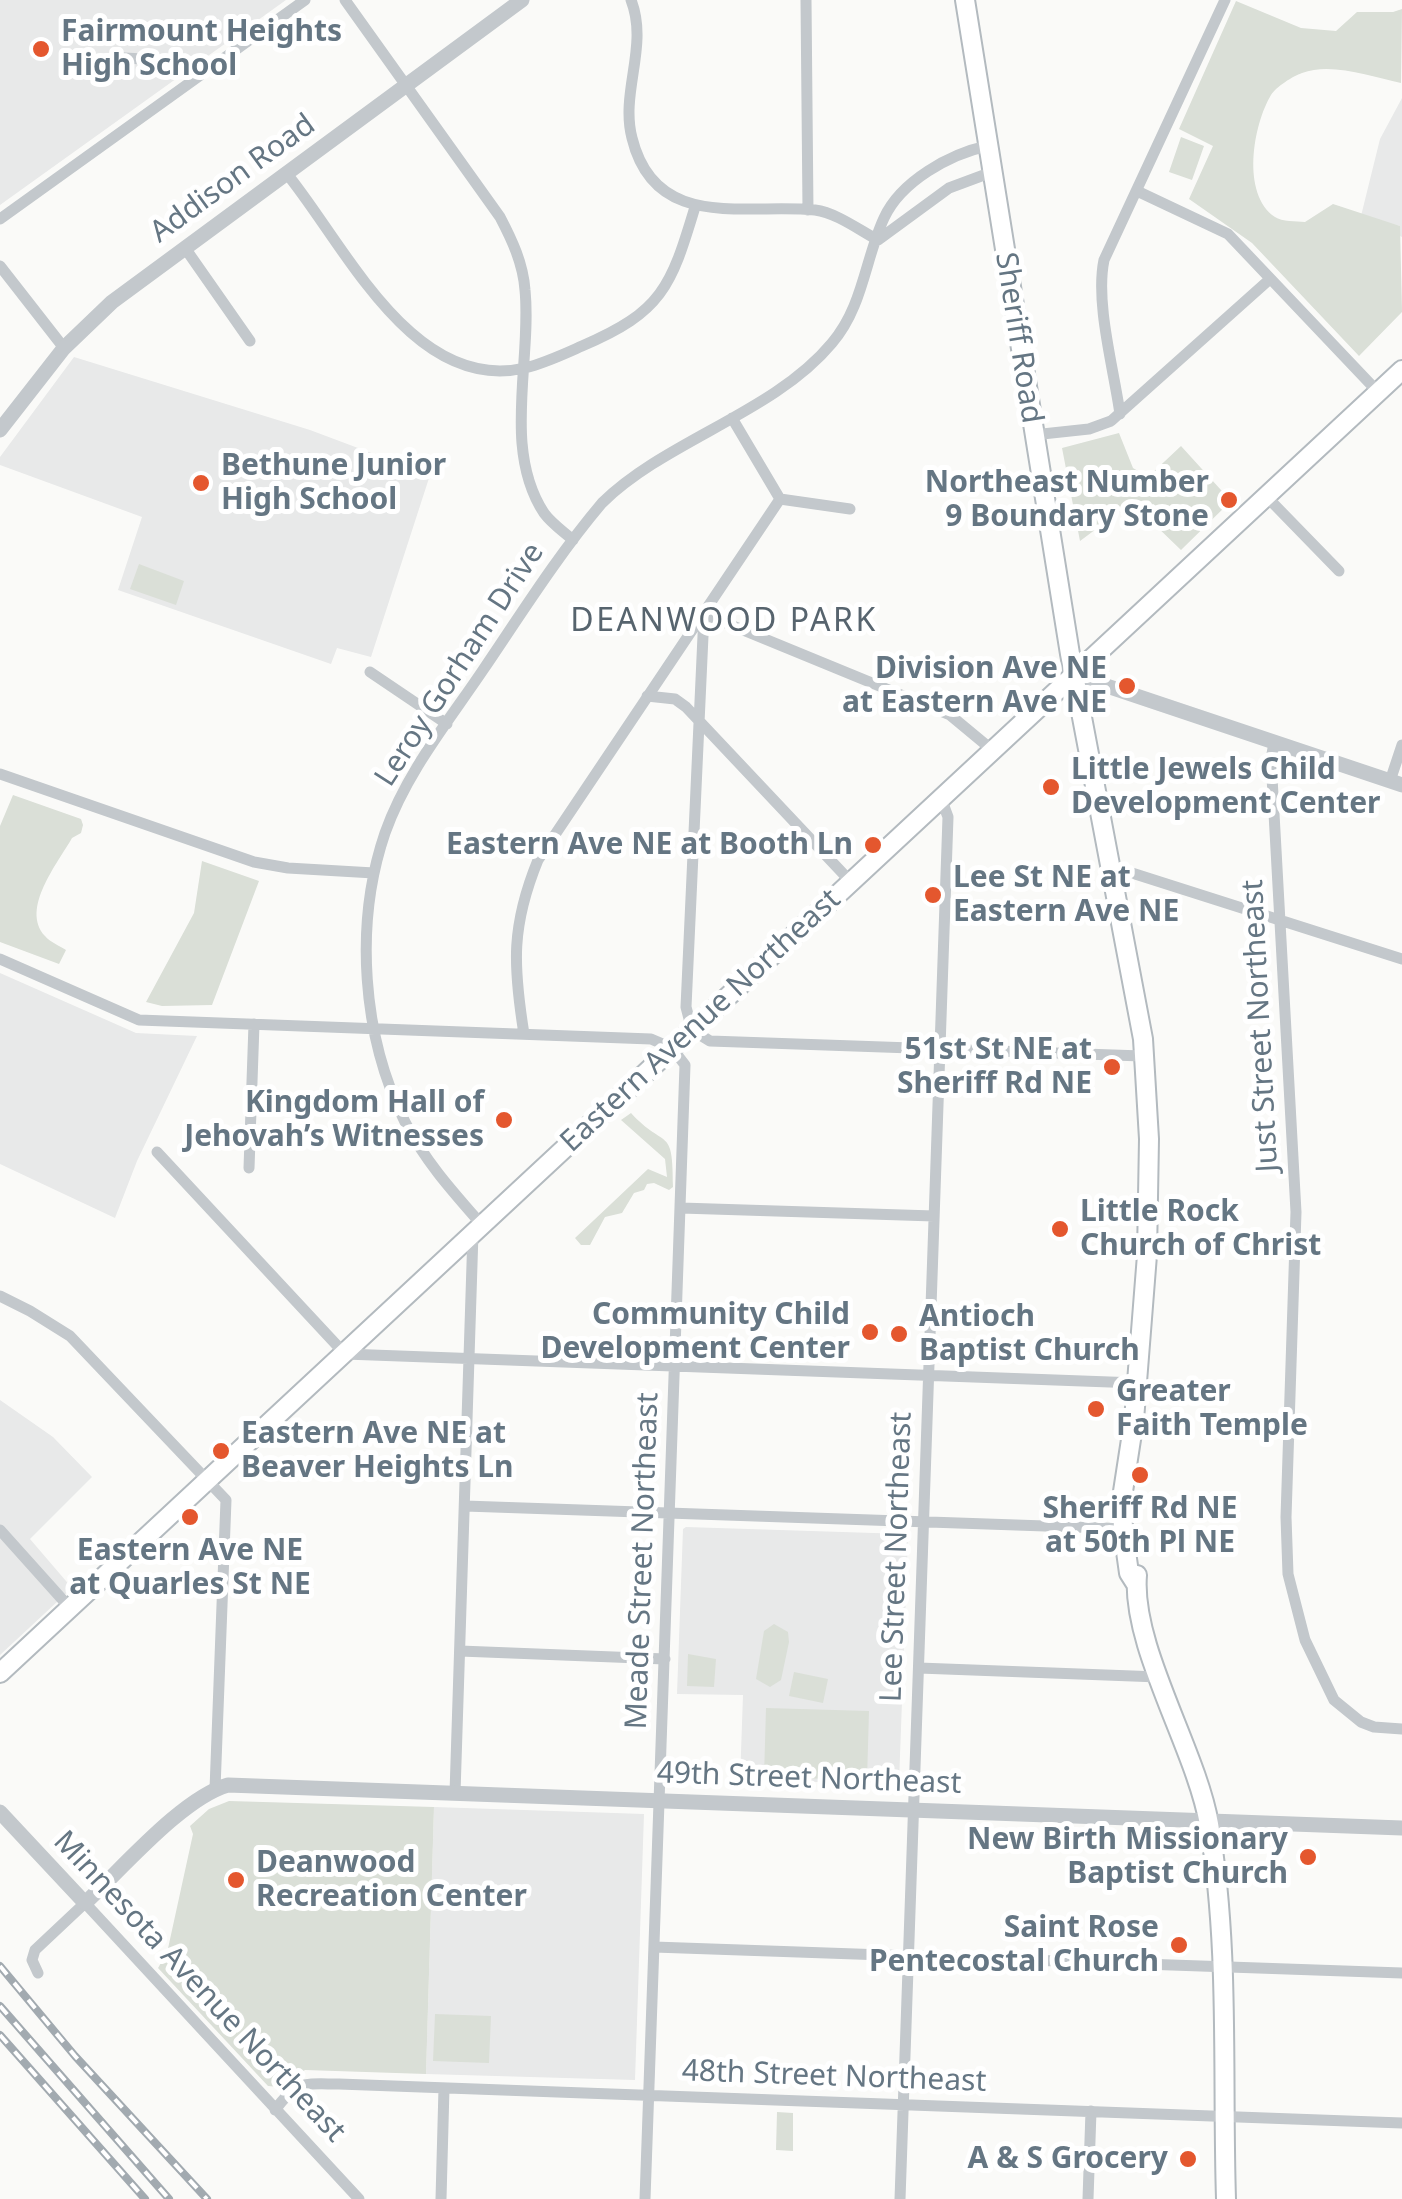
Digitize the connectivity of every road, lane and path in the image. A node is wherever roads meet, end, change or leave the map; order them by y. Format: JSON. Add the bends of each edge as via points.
{"nodes":[{"id":1,"x":305,"y":0,"type":"edge"},
{"id":2,"x":345,"y":0,"type":"edge"},
{"id":3,"x":522,"y":0,"type":"edge"},
{"id":4,"x":631,"y":0,"type":"edge"},
{"id":5,"x":806,"y":0,"type":"edge"},
{"id":6,"x":965,"y":0,"type":"edge"},
{"id":7,"x":1224,"y":0,"type":"edge"},
{"id":8,"x":124,"y":58,"type":"dead end"},
{"id":9,"x":157,"y":70,"type":"dead end"},
{"id":10,"x":406,"y":88,"type":"junction"},
{"id":11,"x":988,"y":146,"type":"junction"},
{"id":12,"x":992,"y":172,"type":"junction"},
{"id":13,"x":288,"y":174,"type":"junction"},
{"id":14,"x":1138,"y":191,"type":"junction"},
{"id":15,"x":695,"y":207,"type":"junction"},
{"id":16,"x":808,"y":210,"type":"junction"},
{"id":17,"x":0,"y":219,"type":"edge"},
{"id":18,"x":878,"y":240,"type":"junction"},
{"id":19,"x":184,"y":248,"type":"junction"},
{"id":20,"x":0,"y":266,"type":"edge"},
{"id":21,"x":1270,"y":278,"type":"junction"},
{"id":22,"x":250,"y":341,"type":"dead end"},
{"id":23,"x":64,"y":348,"type":"junction"},
{"id":24,"x":524,"y":368,"type":"junction"},
{"id":25,"x":1402,"y":370,"type":"edge"},
{"id":26,"x":1378,"y":392,"type":"junction"},
{"id":27,"x":1120,"y":414,"type":"junction"},
{"id":28,"x":732,"y":418,"type":"junction"},
{"id":29,"x":0,"y":430,"type":"edge"},
{"id":30,"x":1034,"y":436,"type":"junction"},
{"id":31,"x":1266,"y":496,"type":"junction"},
{"id":32,"x":780,"y":500,"type":"junction"},
{"id":33,"x":850,"y":508,"type":"dead end"},
{"id":34,"x":573,"y":540,"type":"junction"},
{"id":35,"x":1339,"y":572,"type":"dead end"},
{"id":36,"x":704,"y":614,"type":"junction"},
{"id":37,"x":370,"y":672,"type":"dead end"},
{"id":38,"x":1074,"y":675,"type":"junction"},
{"id":39,"x":647,"y":696,"type":"junction"},
{"id":40,"x":447,"y":724,"type":"junction"},
{"id":41,"x":700,"y":724,"type":"junction"},
{"id":42,"x":1274,"y":743,"type":"junction"},
{"id":43,"x":1402,"y":745,"type":"edge"},
{"id":44,"x":991,"y":750,"type":"junction"},
{"id":45,"x":0,"y":774,"type":"edge"},
{"id":46,"x":1396,"y":783,"type":"edge"},
{"id":47,"x":941,"y":798,"type":"junction"},
{"id":48,"x":1110,"y":866,"type":"junction"},
{"id":49,"x":374,"y":873,"type":"junction"},
{"id":50,"x":851,"y":882,"type":"junction"},
{"id":51,"x":1280,"y":919,"type":"junction"},
{"id":52,"x":1402,"y":959,"type":"edge"},
{"id":53,"x":0,"y":960,"type":"edge"},
{"id":54,"x":254,"y":1024,"type":"junction"},
{"id":55,"x":374,"y":1028,"type":"junction"},
{"id":56,"x":692,"y":1030,"type":"junction"},
{"id":57,"x":524,"y":1034,"type":"junction"},
{"id":58,"x":672,"y":1048,"type":"junction"},
{"id":59,"x":940,"y":1049,"type":"junction"},
{"id":60,"x":1142,"y":1056,"type":"junction"},
{"id":61,"x":156,"y":1152,"type":"dead end"},
{"id":62,"x":248,"y":1168,"type":"dead end"},
{"id":63,"x":681,"y":1208,"type":"junction"},
{"id":64,"x":934,"y":1216,"type":"junction"},
{"id":65,"x":478,"y":1229,"type":"junction"},
{"id":66,"x":0,"y":1296,"type":"edge"},
{"id":67,"x":346,"y":1354,"type":"junction"},
{"id":68,"x":470,"y":1358,"type":"junction"},
{"id":69,"x":675,"y":1366,"type":"junction"},
{"id":70,"x":929,"y":1375,"type":"junction"},
{"id":71,"x":1137,"y":1383,"type":"junction"},
{"id":72,"x":208,"y":1480,"type":"junction"},
{"id":73,"x":464,"y":1506,"type":"junction"},
{"id":74,"x":670,"y":1514,"type":"junction"},
{"id":75,"x":924,"y":1523,"type":"junction"},
{"id":76,"x":0,"y":1530,"type":"edge"},
{"id":77,"x":1127,"y":1530,"type":"junction"},
{"id":78,"x":70,"y":1608,"type":"junction"},
{"id":79,"x":460,"y":1652,"type":"junction"},
{"id":80,"x":665,"y":1659,"type":"junction"},
{"id":81,"x":918,"y":1668,"type":"junction"},
{"id":82,"x":0,"y":1673,"type":"edge"},
{"id":83,"x":1159,"y":1677,"type":"junction"},
{"id":84,"x":1402,"y":1729,"type":"edge"},
{"id":85,"x":215,"y":1788,"type":"junction"},
{"id":86,"x":455,"y":1793,"type":"junction"},
{"id":87,"x":660,"y":1801,"type":"junction"},
{"id":88,"x":0,"y":1812,"type":"edge"},
{"id":89,"x":914,"y":1812,"type":"junction"},
{"id":90,"x":1204,"y":1820,"type":"junction"},
{"id":91,"x":1402,"y":1828,"type":"edge"},
{"id":92,"x":85,"y":1904,"type":"junction"},
{"id":93,"x":654,"y":1947,"type":"junction"},
{"id":94,"x":908,"y":1956,"type":"junction"},
{"id":95,"x":1217,"y":1967,"type":"junction"},
{"id":96,"x":38,"y":1972,"type":"dead end"},
{"id":97,"x":1402,"y":1974,"type":"edge"},
{"id":98,"x":444,"y":2088,"type":"junction"},
{"id":99,"x":649,"y":2096,"type":"junction"},
{"id":100,"x":904,"y":2104,"type":"junction"},
{"id":101,"x":276,"y":2110,"type":"junction"},
{"id":102,"x":1091,"y":2112,"type":"junction"},
{"id":103,"x":1220,"y":2116,"type":"junction"},
{"id":104,"x":1402,"y":2122,"type":"edge"},
{"id":105,"x":359,"y":2199,"type":"edge"},
{"id":106,"x":441,"y":2199,"type":"edge"},
{"id":107,"x":645,"y":2199,"type":"edge"},
{"id":108,"x":900,"y":2199,"type":"edge"},
{"id":109,"x":1088,"y":2199,"type":"edge"},
{"id":110,"x":1222,"y":2199,"type":"edge"}],
"edges":[{"from":1,"to":17,"type":"street"},
{"from":2,"to":10,"type":"street"},
{"from":3,"to":10,"type":"street","name":"Addison Road"},
{"from":4,"to":15,"type":"street","via":[[639,40],[631,136],[650,174]]},
{"from":5,"to":16,"type":"street"},
{"from":6,"to":11,"type":"main road","name":"Sheriff Road"},
{"from":7,"to":14,"type":"street"},
{"from":8,"to":9,"type":"street","via":[[144,59]]},
{"from":10,"to":13,"type":"street","name":"Addison Road"},
{"from":10,"to":24,"type":"street","via":[[511,238],[525,289]]},
{"from":11,"to":12,"type":"main road","name":"Sheriff Road"},
{"from":11,"to":18,"type":"street","name":"Leroy Gorham Drive","via":[[918,180],[890,208]]},
{"from":12,"to":18,"type":"street","via":[[949,188]]},
{"from":12,"to":30,"type":"main road","name":"Sheriff Road"},
{"from":13,"to":19,"type":"street","name":"Addison Road"},
{"from":13,"to":24,"type":"street","via":[[415,337],[463,366]]},
{"from":14,"to":21,"type":"street","via":[[1222,230]]},
{"from":14,"to":27,"type":"street","via":[[1102,269]]},
{"from":15,"to":16,"type":"street"},
{"from":15,"to":24,"type":"street","via":[[666,287],[640,317]]},
{"from":16,"to":18,"type":"street"},
{"from":18,"to":28,"type":"street","name":"Leroy Gorham Drive","via":[[852,313],[832,344]]},
{"from":19,"to":22,"type":"street"},
{"from":19,"to":23,"type":"street","name":"Addison Road"},
{"from":20,"to":23,"type":"street"},
{"from":21,"to":26,"type":"street"},
{"from":21,"to":27,"type":"street"},
{"from":23,"to":29,"type":"street","name":"Addison Road"},
{"from":24,"to":34,"type":"street","via":[[528,472],[542,510]]},
{"from":25,"to":26,"type":"main road","name":"Eastern Avenue Northeast"},
{"from":26,"to":31,"type":"main road","name":"Eastern Avenue Northeast"},
{"from":27,"to":30,"type":"street","via":[[1098,426]]},
{"from":28,"to":32,"type":"street"},
{"from":28,"to":34,"type":"street","name":"Leroy Gorham Drive","via":[[609,496]]},
{"from":30,"to":38,"type":"main road","name":"Sheriff Road"},
{"from":31,"to":35,"type":"street"},
{"from":31,"to":38,"type":"main road","name":"Eastern Avenue Northeast"},
{"from":32,"to":33,"type":"street"},
{"from":32,"to":36,"type":"street"},
{"from":34,"to":40,"type":"street","name":"Leroy Gorham Drive"},
{"from":36,"to":39,"type":"street"},
{"from":36,"to":41,"type":"street"},
{"from":36,"to":44,"type":"street","via":[[950,715]]},
{"from":37,"to":40,"type":"street"},
{"from":38,"to":42,"type":"street"},
{"from":38,"to":44,"type":"main road","name":"Eastern Avenue Northeast"},
{"from":38,"to":48,"type":"main road","name":"Sheriff Road"},
{"from":39,"to":41,"type":"street","via":[[675,699]]},
{"from":39,"to":57,"type":"street","via":[[555,831],[527,886],[515,977]]},
{"from":40,"to":49,"type":"street","name":"Leroy Gorham Drive","via":[[402,794]]},
{"from":41,"to":50,"type":"street"},
{"from":41,"to":56,"type":"street","via":[[686,1006]]},
{"from":42,"to":46,"type":"street"},
{"from":42,"to":51,"type":"street","name":"Just Street Northeast"},
{"from":43,"to":46,"type":"street"},
{"from":44,"to":47,"type":"main road","name":"Eastern Avenue Northeast"},
{"from":45,"to":49,"type":"street","via":[[254,862]]},
{"from":47,"to":50,"type":"main road","name":"Eastern Avenue Northeast"},
{"from":47,"to":59,"type":"street","name":"Lee Street Northeast","via":[[948,818]]},
{"from":48,"to":51,"type":"street"},
{"from":48,"to":60,"type":"main road","name":"Sheriff Road"},
{"from":49,"to":55,"type":"street","name":"Leroy Gorham Drive","via":[[367,956]]},
{"from":50,"to":56,"type":"main road","name":"Eastern Avenue Northeast"},
{"from":51,"to":52,"type":"street"},
{"from":51,"to":84,"type":"street","name":"Just Street Northeast","via":[[1296,1212],[1286,1517],[1290,1584],[1310,1654],[1334,1700],[1374,1728]]},
{"from":53,"to":54,"type":"street","via":[[138,1020]]},
{"from":54,"to":55,"type":"street"},
{"from":54,"to":62,"type":"street"},
{"from":55,"to":57,"type":"street"},
{"from":55,"to":65,"type":"street","name":"Leroy Gorham Drive","via":[[405,1121]]},
{"from":56,"to":58,"type":"main road","name":"Eastern Avenue Northeast"},
{"from":56,"to":59,"type":"street","via":[[710,1041]]},
{"from":57,"to":58,"type":"street","via":[[650,1040]]},
{"from":58,"to":63,"type":"street","name":"Meade Street Northeast","via":[[684,1064]]},
{"from":58,"to":65,"type":"main road","name":"Eastern Avenue Northeast"},
{"from":59,"to":60,"type":"street"},
{"from":59,"to":64,"type":"street","name":"Lee Street Northeast"},
{"from":60,"to":71,"type":"main road","name":"Sheriff Road","via":[[1149,1210]]},
{"from":61,"to":67,"type":"street"},
{"from":63,"to":64,"type":"street"},
{"from":63,"to":69,"type":"street","name":"Meade Street Northeast"},
{"from":64,"to":70,"type":"street","name":"Lee Street Northeast"},
{"from":65,"to":67,"type":"main road","name":"Eastern Avenue Northeast"},
{"from":65,"to":68,"type":"street"},
{"from":66,"to":72,"type":"street","via":[[70,1336]]},
{"from":67,"to":68,"type":"street"},
{"from":67,"to":72,"type":"main road","name":"Eastern Avenue Northeast"},
{"from":68,"to":69,"type":"street"},
{"from":68,"to":73,"type":"street"},
{"from":69,"to":70,"type":"street"},
{"from":69,"to":74,"type":"street","name":"Meade Street Northeast"},
{"from":70,"to":71,"type":"street"},
{"from":70,"to":75,"type":"street","name":"Lee Street Northeast"},
{"from":71,"to":77,"type":"main road","name":"Sheriff Road","via":[[1123,1484]]},
{"from":72,"to":78,"type":"main road","name":"Eastern Avenue Northeast"},
{"from":72,"to":85,"type":"street","via":[[226,1500]]},
{"from":73,"to":74,"type":"street"},
{"from":73,"to":79,"type":"street"},
{"from":74,"to":75,"type":"street"},
{"from":74,"to":80,"type":"street","name":"Meade Street Northeast"},
{"from":75,"to":77,"type":"street"},
{"from":75,"to":81,"type":"street","name":"Lee Street Northeast"},
{"from":76,"to":78,"type":"street"},
{"from":77,"to":83,"type":"main road","name":"Sheriff Road","via":[[1129,1574]]},
{"from":78,"to":82,"type":"main road","name":"Eastern Avenue Northeast"},
{"from":79,"to":80,"type":"street"},
{"from":79,"to":86,"type":"street"},
{"from":80,"to":87,"type":"street","name":"Meade Street Northeast"},
{"from":81,"to":83,"type":"street"},
{"from":81,"to":89,"type":"street","name":"Lee Street Northeast"},
{"from":83,"to":90,"type":"main road","name":"Sheriff Road"},
{"from":85,"to":86,"type":"street","name":"49th Street Northeast"},
{"from":85,"to":92,"type":"street"},
{"from":86,"to":87,"type":"street","name":"49th Street Northeast"},
{"from":87,"to":89,"type":"street","name":"49th Street Northeast"},
{"from":87,"to":93,"type":"street","name":"Meade Street Northeast"},
{"from":88,"to":92,"type":"street","name":"Minnesota Avenue Northeast"},
{"from":89,"to":90,"type":"street","name":"49th Street Northeast"},
{"from":89,"to":94,"type":"street","name":"Lee Street Northeast"},
{"from":90,"to":91,"type":"street","name":"49th Street Northeast"},
{"from":90,"to":95,"type":"main road","name":"Sheriff Road"},
{"from":92,"to":96,"type":"street","via":[[35,1950]]},
{"from":92,"to":101,"type":"street","name":"Minnesota Avenue Northeast"},
{"from":93,"to":94,"type":"street"},
{"from":93,"to":99,"type":"street","name":"Meade Street Northeast"},
{"from":94,"to":95,"type":"street"},
{"from":94,"to":100,"type":"street","name":"Lee Street Northeast"},
{"from":95,"to":97,"type":"street"},
{"from":95,"to":103,"type":"main road","name":"Sheriff Road"},
{"from":98,"to":99,"type":"street","name":"48th Street Northeast"},
{"from":98,"to":101,"type":"street","name":"48th Street Northeast","via":[[300,2084]]},
{"from":98,"to":106,"type":"street"},
{"from":99,"to":100,"type":"street","name":"48th Street Northeast"},
{"from":99,"to":107,"type":"street","name":"Meade Street Northeast"},
{"from":100,"to":102,"type":"street","name":"48th Street Northeast"},
{"from":100,"to":108,"type":"street","name":"Lee Street Northeast"},
{"from":101,"to":105,"type":"street","name":"Minnesota Avenue Northeast"},
{"from":102,"to":103,"type":"street","name":"48th Street Northeast"},
{"from":102,"to":109,"type":"street"},
{"from":103,"to":104,"type":"street","name":"48th Street Northeast"},
{"from":103,"to":110,"type":"main road","name":"Sheriff Road"}]}
